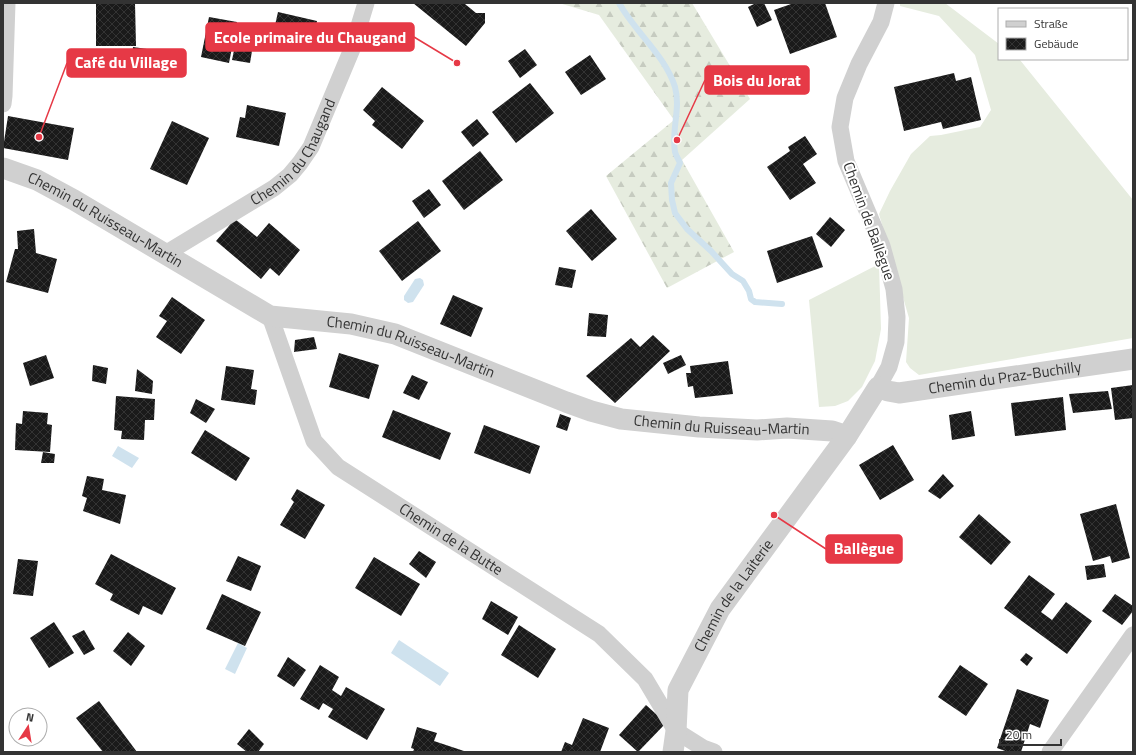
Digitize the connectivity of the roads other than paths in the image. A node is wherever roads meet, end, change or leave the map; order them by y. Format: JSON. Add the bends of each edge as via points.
{"nodes":[{"id":1,"x":7,"y":3,"type":"edge"},
{"id":2,"x":366,"y":3,"type":"edge"},
{"id":3,"x":886,"y":3,"type":"edge"},
{"id":4,"x":3,"y":104,"type":"edge"},
{"id":5,"x":3,"y":168,"type":"edge"},
{"id":6,"x":165,"y":254,"type":"junction"},
{"id":7,"x":270,"y":316,"type":"junction"},
{"id":8,"x":1133,"y":359,"type":"edge"},
{"id":9,"x":878,"y":387,"type":"junction"},
{"id":10,"x":847,"y":436,"type":"junction"},
{"id":11,"x":1133,"y":635,"type":"edge"},
{"id":12,"x":676,"y":731,"type":"junction"},
{"id":13,"x":673,"y":752,"type":"edge"},
{"id":14,"x":714,"y":752,"type":"edge"},
{"id":15,"x":1050,"y":752,"type":"edge"}],
"edges":[{"from":1,"to":4,"type":"street"},
{"from":2,"to":6,"type":"street","name":"Chemin du Chaugand","via":[[352,49],[311,147],[300,163],[274,188]]},
{"from":3,"to":9,"type":"street","name":"Chemin de Ballègue","via":[[881,22],[845,98],[840,127],[846,161],[882,246],[894,290],[896,342],[889,367]]},
{"from":5,"to":6,"type":"street","name":"Chemin du Ruisseau-Martin","via":[[38,180]]},
{"from":6,"to":7,"type":"street","name":"Chemin du Ruisseau-Martin"},
{"from":7,"to":10,"type":"street","name":"Chemin du Ruisseau-Martin","via":[[351,324],[395,334],[566,402],[621,418],[699,427],[832,431]]},
{"from":7,"to":12,"type":"street","name":"Chemin de la Butte","via":[[314,441],[338,467],[599,634],[645,679]]},
{"from":8,"to":9,"type":"street","name":"Chemin du Praz-Buchilly","via":[[899,393]]},
{"from":9,"to":10,"type":"street","name":"Chemin de Ballègue"},
{"from":10,"to":12,"type":"street","name":"Chemin de la Laiterie","via":[[720,609],[678,690]]},
{"from":11,"to":15,"type":"street"},
{"from":12,"to":13,"type":"street","name":"Chemin de la Laiterie"},
{"from":12,"to":14,"type":"street"}]}
